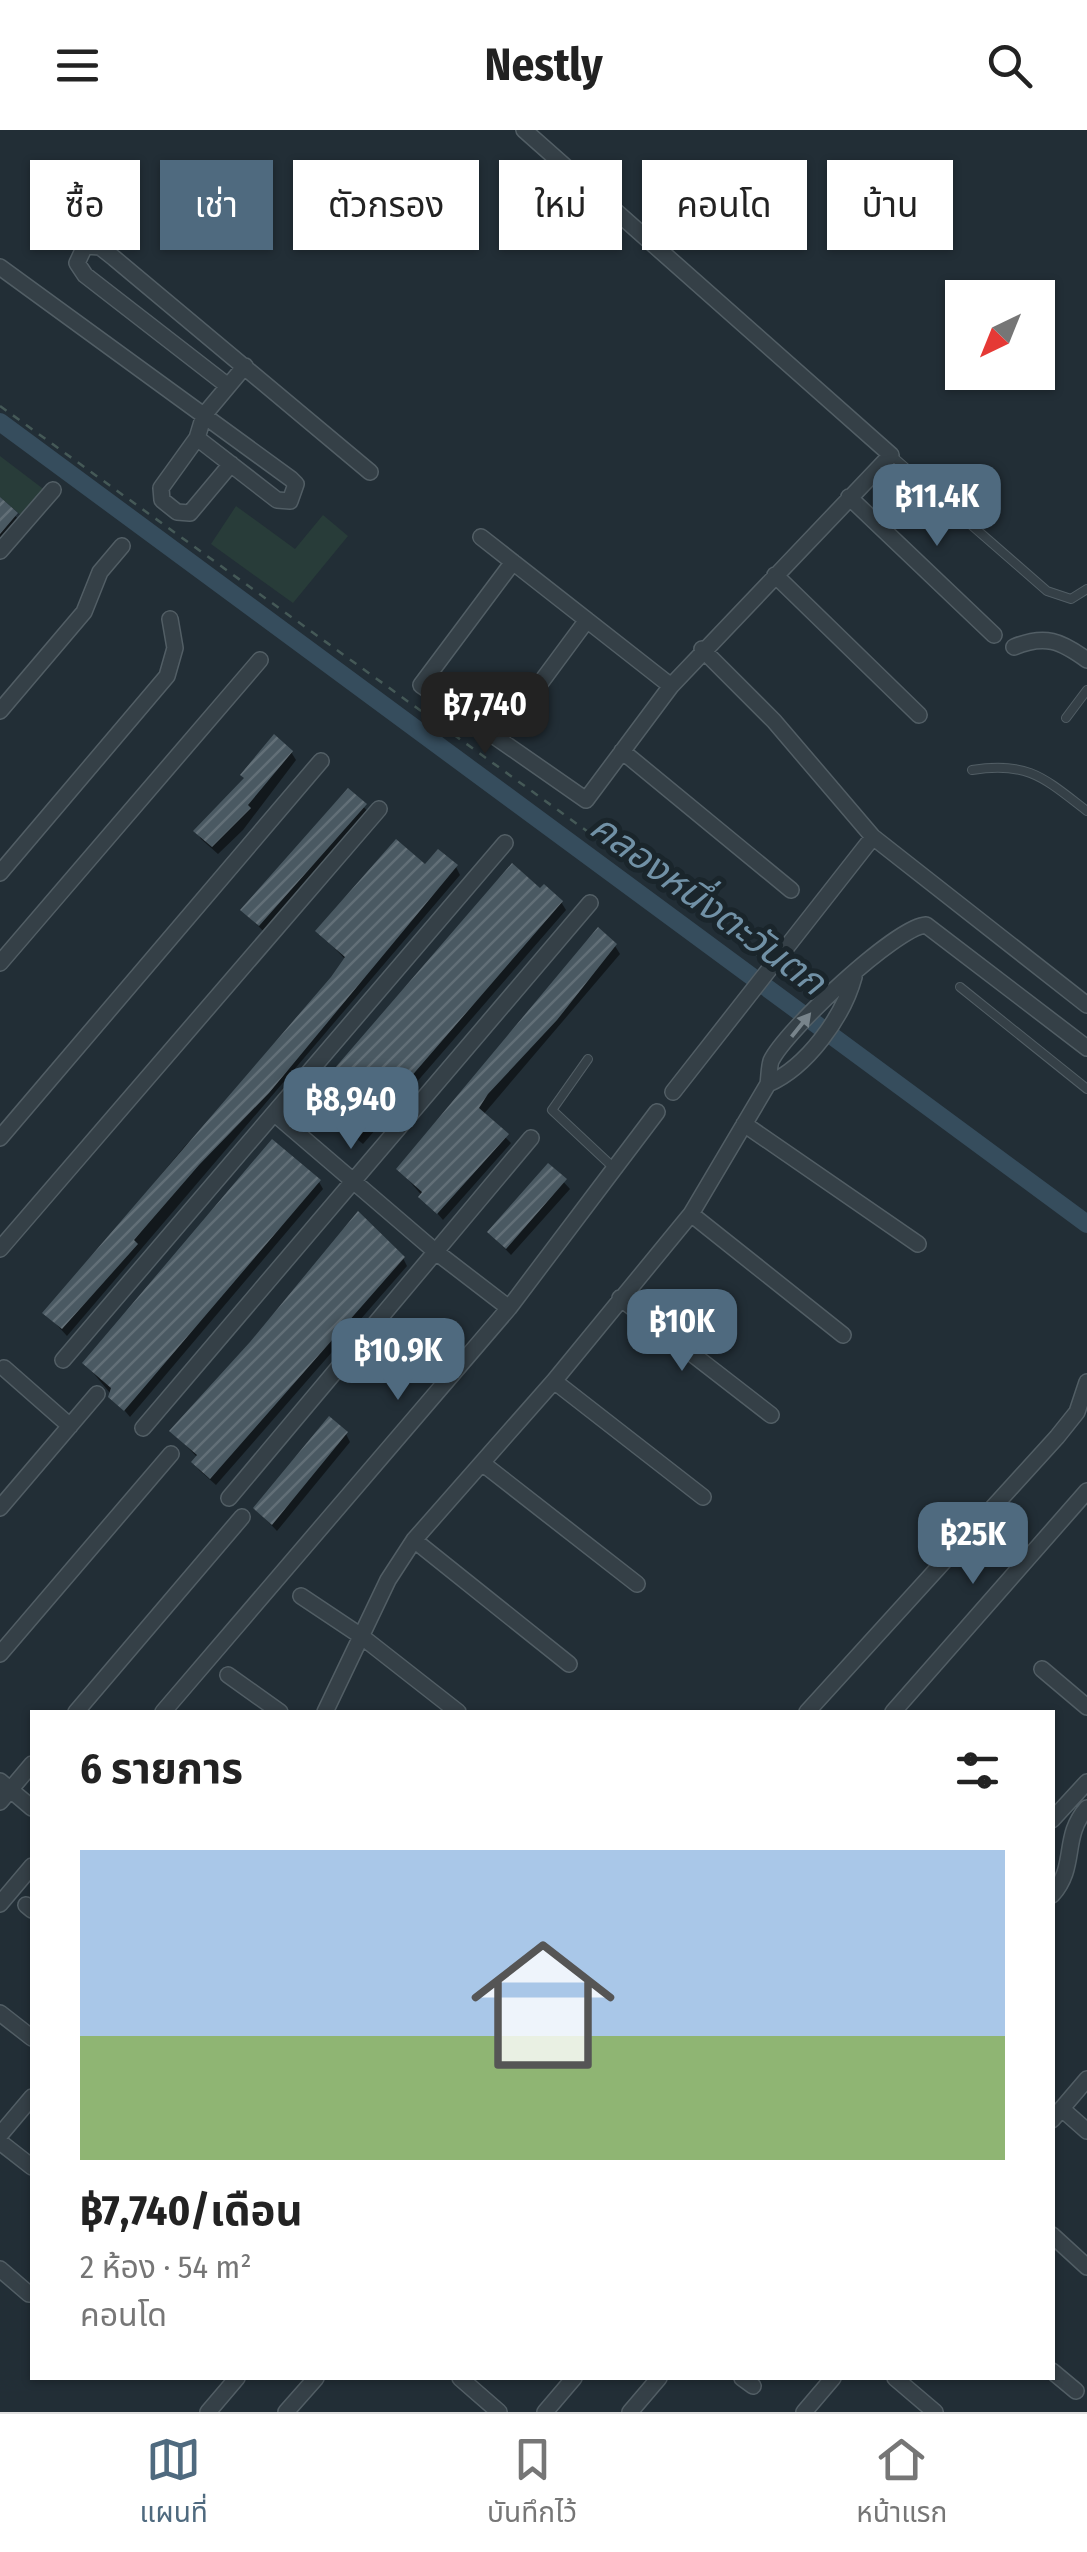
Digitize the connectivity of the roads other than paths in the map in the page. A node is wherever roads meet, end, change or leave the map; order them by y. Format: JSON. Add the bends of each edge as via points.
{"nodes":[{"id":1,"x":524,"y":130,"type":"edge"},
{"id":2,"x":0,"y":267,"type":"edge"},
{"id":3,"x":245,"y":366,"type":"junction"},
{"id":4,"x":228,"y":386,"type":"junction"},
{"id":5,"x":204,"y":415,"type":"junction"},
{"id":6,"x":197,"y":438,"type":"junction"},
{"id":7,"x":891,"y":455,"type":"junction"},
{"id":8,"x":230,"y":464,"type":"junction"},
{"id":9,"x":370,"y":472,"type":"dead end"},
{"id":10,"x":52,"y":490,"type":"dead end"},
{"id":11,"x":848,"y":496,"type":"junction"},
{"id":12,"x":481,"y":536,"type":"dead end"},
{"id":13,"x":122,"y":546,"type":"dead end"},
{"id":14,"x":0,"y":551,"type":"edge"},
{"id":15,"x":514,"y":562,"type":"junction"},
{"id":16,"x":775,"y":576,"type":"junction"},
{"id":17,"x":1087,"y":589,"type":"edge"},
{"id":18,"x":170,"y":619,"type":"dead end"},
{"id":19,"x":588,"y":620,"type":"junction"},
{"id":20,"x":994,"y":635,"type":"dead end"},
{"id":21,"x":1014,"y":647,"type":"dead end"},
{"id":22,"x":702,"y":649,"type":"junction"},
{"id":23,"x":260,"y":660,"type":"dead end"},
{"id":24,"x":1087,"y":660,"type":"edge"},
{"id":25,"x":671,"y":686,"type":"junction"},
{"id":26,"x":1087,"y":690,"type":"edge"},
{"id":27,"x":0,"y":710,"type":"edge"},
{"id":28,"x":919,"y":715,"type":"dead end"},
{"id":29,"x":1066,"y":718,"type":"dead end"},
{"id":30,"x":499,"y":740,"type":"junction"},
{"id":31,"x":622,"y":751,"type":"junction"},
{"id":32,"x":321,"y":760,"type":"dead end"},
{"id":33,"x":972,"y":770,"type":"dead end"},
{"id":34,"x":379,"y":809,"type":"dead end"},
{"id":35,"x":1087,"y":811,"type":"edge"},
{"id":36,"x":873,"y":837,"type":"junction"},
{"id":37,"x":504,"y":843,"type":"dead end"},
{"id":38,"x":0,"y":872,"type":"edge"},
{"id":39,"x":791,"y":890,"type":"dead end"},
{"id":40,"x":590,"y":903,"type":"dead end"},
{"id":41,"x":0,"y":963,"type":"edge"},
{"id":42,"x":854,"y":977,"type":"junction"},
{"id":43,"x":960,"y":987,"type":"dead end"},
{"id":44,"x":1087,"y":1005,"type":"edge"},
{"id":45,"x":1087,"y":1048,"type":"edge"},
{"id":46,"x":588,"y":1059,"type":"dead end"},
{"id":47,"x":768,"y":1084,"type":"junction"},
{"id":48,"x":1087,"y":1088,"type":"edge"},
{"id":49,"x":673,"y":1092,"type":"dead end"},
{"id":50,"x":656,"y":1112,"type":"dead end"},
{"id":51,"x":275,"y":1114,"type":"junction"},
{"id":52,"x":744,"y":1124,"type":"junction"},
{"id":53,"x":0,"y":1138,"type":"edge"},
{"id":54,"x":531,"y":1138,"type":"dead end"},
{"id":55,"x":614,"y":1168,"type":"junction"},
{"id":56,"x":355,"y":1182,"type":"junction"},
{"id":57,"x":691,"y":1214,"type":"junction"},
{"id":58,"x":918,"y":1244,"type":"dead end"},
{"id":59,"x":0,"y":1248,"type":"edge"},
{"id":60,"x":436,"y":1252,"type":"junction"},
{"id":61,"x":620,"y":1298,"type":"junction"},
{"id":62,"x":509,"y":1308,"type":"junction"},
{"id":63,"x":843,"y":1335,"type":"dead end"},
{"id":64,"x":63,"y":1360,"type":"dead end"},
{"id":65,"x":4,"y":1368,"type":"dead end"},
{"id":66,"x":554,"y":1381,"type":"junction"},
{"id":67,"x":1087,"y":1382,"type":"edge"},
{"id":68,"x":97,"y":1394,"type":"dead end"},
{"id":69,"x":771,"y":1414,"type":"dead end"},
{"id":70,"x":70,"y":1426,"type":"junction"},
{"id":71,"x":143,"y":1428,"type":"dead end"},
{"id":72,"x":170,"y":1454,"type":"dead end"},
{"id":73,"x":482,"y":1463,"type":"junction"},
{"id":74,"x":1087,"y":1490,"type":"edge"},
{"id":75,"x":703,"y":1497,"type":"dead end"},
{"id":76,"x":228,"y":1498,"type":"dead end"},
{"id":77,"x":2,"y":1500,"type":"edge"},
{"id":78,"x":242,"y":1516,"type":"dead end"},
{"id":79,"x":414,"y":1540,"type":"junction"},
{"id":80,"x":637,"y":1584,"type":"dead end"},
{"id":81,"x":301,"y":1596,"type":"dead end"},
{"id":82,"x":361,"y":1636,"type":"junction"},
{"id":83,"x":0,"y":1654,"type":"edge"},
{"id":84,"x":569,"y":1664,"type":"dead end"},
{"id":85,"x":1042,"y":1669,"type":"dead end"},
{"id":86,"x":228,"y":1675,"type":"dead end"},
{"id":87,"x":1087,"y":1708,"type":"edge"},
{"id":88,"x":78,"y":1710,"type":"edge"},
{"id":89,"x":165,"y":1710,"type":"edge"},
{"id":90,"x":277,"y":1710,"type":"edge"},
{"id":91,"x":326,"y":1710,"type":"edge"},
{"id":92,"x":455,"y":1710,"type":"edge"},
{"id":93,"x":809,"y":1710,"type":"edge"},
{"id":94,"x":895,"y":1710,"type":"edge"},
{"id":95,"x":30,"y":1766,"type":"edge"},
{"id":96,"x":1087,"y":1782,"type":"edge"},
{"id":97,"x":4,"y":1791,"type":"edge"},
{"id":98,"x":1055,"y":1793,"type":"edge"},
{"id":99,"x":1067,"y":1803,"type":"junction"},
{"id":100,"x":30,"y":1807,"type":"edge"},
{"id":101,"x":1087,"y":1808,"type":"edge"},
{"id":102,"x":1055,"y":1817,"type":"edge"},
{"id":103,"x":30,"y":1868,"type":"edge"},
{"id":104,"x":1055,"y":1892,"type":"edge"},
{"id":105,"x":0,"y":1904,"type":"edge"},
{"id":106,"x":0,"y":2012,"type":"edge"},
{"id":107,"x":30,"y":2036,"type":"edge"},
{"id":108,"x":1087,"y":2079,"type":"edge"},
{"id":109,"x":30,"y":2099,"type":"edge"},
{"id":110,"x":1057,"y":2115,"type":"edge"},
{"id":111,"x":1087,"y":2131,"type":"edge"},
{"id":112,"x":0,"y":2138,"type":"edge"},
{"id":113,"x":30,"y":2165,"type":"edge"},
{"id":114,"x":1055,"y":2238,"type":"edge"},
{"id":115,"x":1087,"y":2267,"type":"edge"},
{"id":116,"x":0,"y":2269,"type":"edge"},
{"id":117,"x":30,"y":2294,"type":"dead end"},
{"id":118,"x":1055,"y":2374,"type":"edge"},
{"id":119,"x":235,"y":2380,"type":"edge"},
{"id":120,"x":314,"y":2380,"type":"edge"},
{"id":121,"x":462,"y":2380,"type":"edge"},
{"id":122,"x":572,"y":2380,"type":"edge"},
{"id":123,"x":658,"y":2380,"type":"edge"},
{"id":124,"x":831,"y":2380,"type":"edge"},
{"id":125,"x":897,"y":2380,"type":"edge"},
{"id":126,"x":1076,"y":2391,"type":"dead end"},
{"id":127,"x":807,"y":2408,"type":"edge"},
{"id":128,"x":636,"y":2410,"type":"edge"},
{"id":129,"x":208,"y":2412,"type":"edge"},
{"id":130,"x":286,"y":2412,"type":"edge"},
{"id":131,"x":499,"y":2412,"type":"edge"},
{"id":132,"x":545,"y":2412,"type":"edge"},
{"id":133,"x":934,"y":2412,"type":"edge"}],
"edges":[{"from":1,"to":7,"type":"street"},
{"from":2,"to":5,"type":"street"},
{"from":3,"to":4,"type":"street"},
{"from":3,"to":4,"type":"street","via":[[100,247],[84,246],[77,263],[85,274]]},
{"from":3,"to":9,"type":"street"},
{"from":4,"to":5,"type":"street"},
{"from":5,"to":6,"type":"street"},
{"from":5,"to":8,"type":"street","via":[[298,489],[290,501],[277,500]]},
{"from":6,"to":8,"type":"street"},
{"from":6,"to":8,"type":"street","via":[[161,488],[162,500],[177,512],[195,509]]},
{"from":7,"to":11,"type":"street"},
{"from":7,"to":17,"type":"lane","via":[[1047,592],[1070,599]]},
{"from":10,"to":14,"type":"street"},
{"from":11,"to":16,"type":"street"},
{"from":11,"to":20,"type":"street"},
{"from":12,"to":15,"type":"street"},
{"from":13,"to":27,"type":"street","via":[[100,572],[84,612]]},
{"from":15,"to":19,"type":"street"},
{"from":15,"to":30,"type":"street","via":[[421,685]]},
{"from":16,"to":22,"type":"street"},
{"from":16,"to":28,"type":"street"},
{"from":18,"to":38,"type":"street","via":[[176,648],[167,676]]},
{"from":19,"to":25,"type":"street"},
{"from":19,"to":30,"type":"street"},
{"from":21,"to":24,"type":"street","via":[[1050,639]]},
{"from":22,"to":25,"type":"street"},
{"from":22,"to":36,"type":"street","via":[[774,720]]},
{"from":23,"to":41,"type":"street"},
{"from":25,"to":31,"type":"street"},
{"from":26,"to":29,"type":"lane"},
{"from":30,"to":31,"type":"street","via":[[586,800]]},
{"from":31,"to":39,"type":"street"},
{"from":32,"to":53,"type":"street"},
{"from":33,"to":35,"type":"lane","via":[[1018,767],[1043,777]]},
{"from":34,"to":59,"type":"street"},
{"from":36,"to":44,"type":"street"},
{"from":36,"to":49,"type":"street"},
{"from":37,"to":51,"type":"street"},
{"from":40,"to":56,"type":"street"},
{"from":42,"to":45,"type":"street","via":[[903,932],[926,925]]},
{"from":42,"to":47,"type":"street","via":[[847,1002],[790,1074]]},
{"from":47,"to":42,"type":"street","one_way":true,"via":[[772,1062],[830,989]]},
{"from":43,"to":48,"type":"lane"},
{"from":46,"to":55,"type":"lane","via":[[552,1110]]},
{"from":47,"to":52,"type":"street"},
{"from":50,"to":55,"type":"street"},
{"from":51,"to":56,"type":"street"},
{"from":51,"to":64,"type":"street"},
{"from":52,"to":57,"type":"street"},
{"from":52,"to":58,"type":"street"},
{"from":54,"to":60,"type":"street"},
{"from":55,"to":62,"type":"street"},
{"from":56,"to":60,"type":"street"},
{"from":56,"to":71,"type":"street"},
{"from":57,"to":61,"type":"street"},
{"from":57,"to":63,"type":"street"},
{"from":60,"to":62,"type":"street"},
{"from":60,"to":76,"type":"street"},
{"from":61,"to":66,"type":"street"},
{"from":61,"to":69,"type":"street"},
{"from":62,"to":89,"type":"street"},
{"from":65,"to":70,"type":"street"},
{"from":66,"to":73,"type":"street"},
{"from":66,"to":75,"type":"street"},
{"from":67,"to":93,"type":"street","via":[[1077,1412],[1056,1437]]},
{"from":68,"to":70,"type":"street"},
{"from":70,"to":77,"type":"street"},
{"from":72,"to":83,"type":"street"},
{"from":73,"to":79,"type":"street"},
{"from":73,"to":80,"type":"street"},
{"from":74,"to":94,"type":"street"},
{"from":78,"to":88,"type":"street"},
{"from":79,"to":82,"type":"street"},
{"from":79,"to":84,"type":"street"},
{"from":81,"to":82,"type":"street"},
{"from":82,"to":91,"type":"street"},
{"from":82,"to":92,"type":"street"},
{"from":85,"to":87,"type":"street"},
{"from":86,"to":90,"type":"street"},
{"from":95,"to":97,"type":"street"},
{"from":96,"to":99,"type":"street"},
{"from":97,"to":100,"type":"street"},
{"from":98,"to":99,"type":"street"},
{"from":99,"to":102,"type":"street"},
{"from":101,"to":104,"type":"street","via":[[1072,1833],[1067,1879]]},
{"from":103,"to":105,"type":"street"},
{"from":106,"to":107,"type":"street"},
{"from":108,"to":110,"type":"street"},
{"from":109,"to":112,"type":"street"},
{"from":110,"to":111,"type":"street"},
{"from":112,"to":113,"type":"street"},
{"from":114,"to":115,"type":"street"},
{"from":116,"to":117,"type":"street"},
{"from":118,"to":126,"type":"street"},
{"from":119,"to":129,"type":"street"},
{"from":120,"to":130,"type":"street"},
{"from":121,"to":131,"type":"street"},
{"from":122,"to":132,"type":"street"},
{"from":123,"to":128,"type":"street"},
{"from":124,"to":127,"type":"street"},
{"from":125,"to":133,"type":"street"}]}
